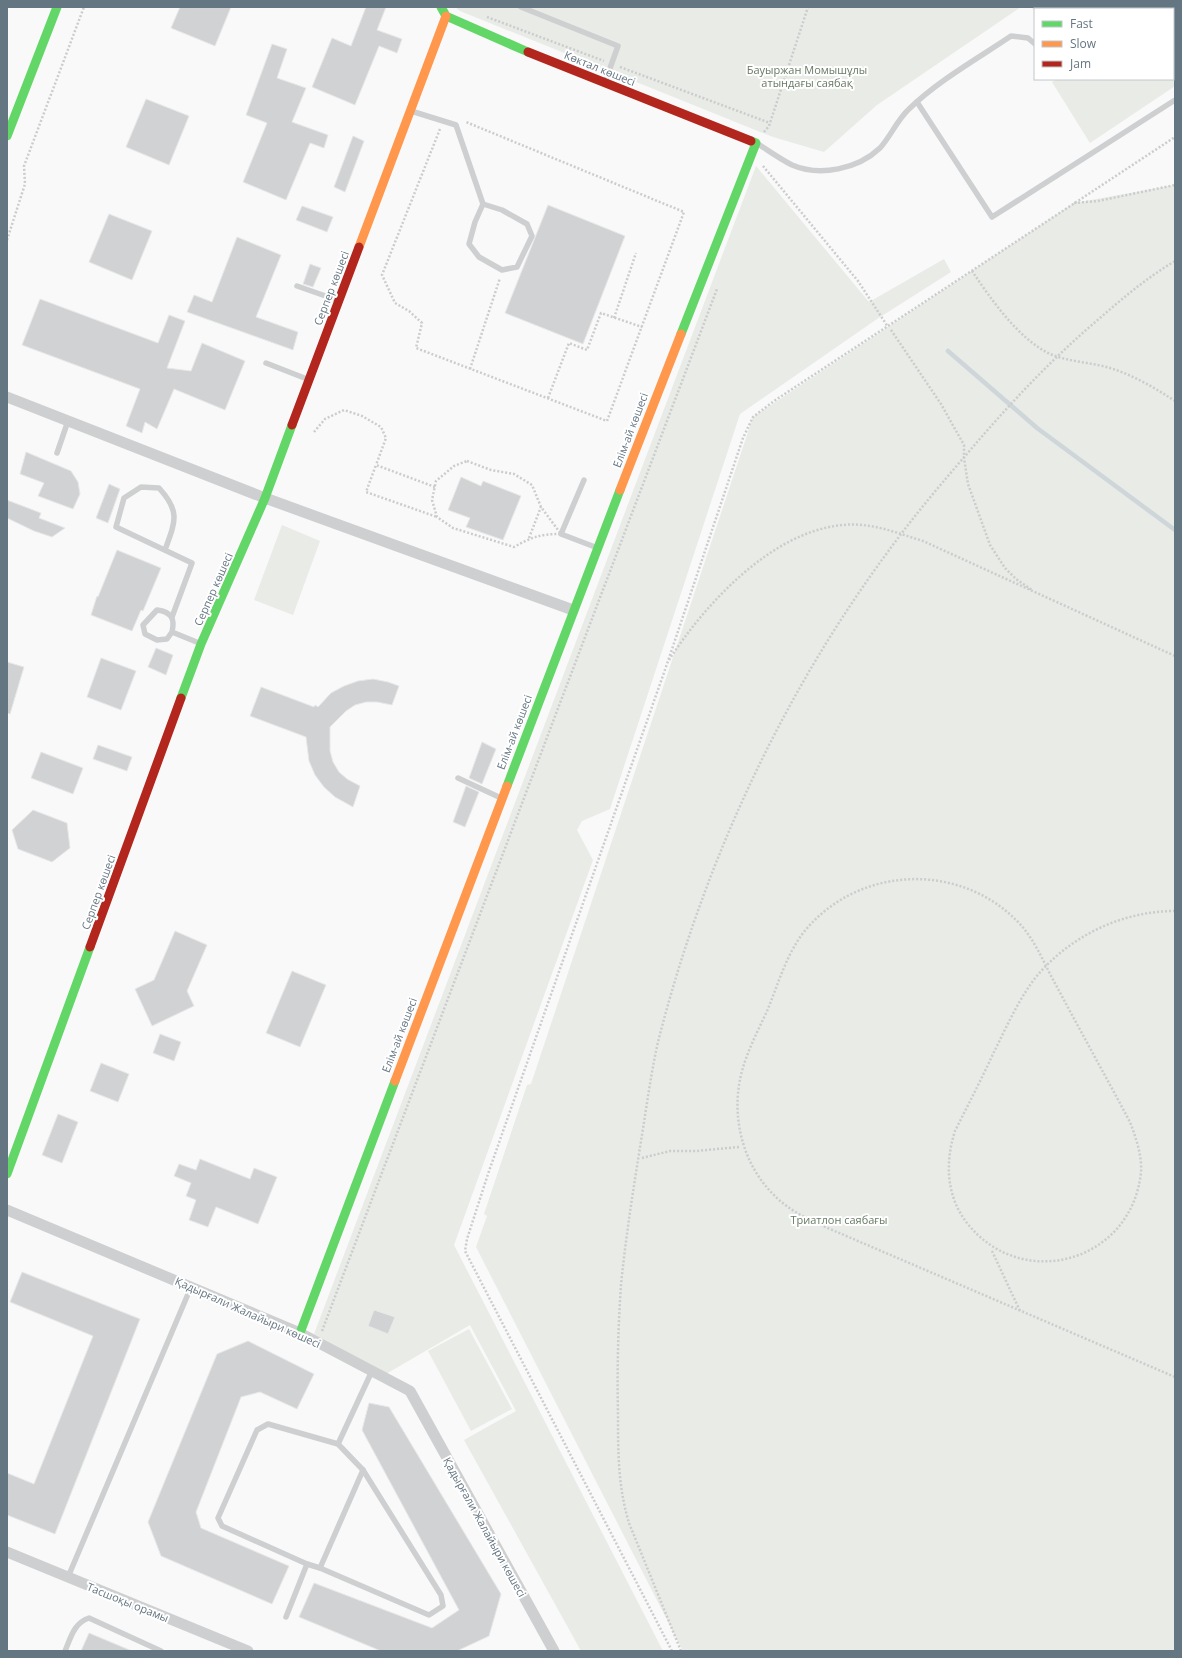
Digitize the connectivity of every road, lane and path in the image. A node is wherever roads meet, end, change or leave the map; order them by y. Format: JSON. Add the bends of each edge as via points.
{"nodes":[{"id":1,"x":57,"y":7,"type":"edge"},
{"id":2,"x":84,"y":7,"type":"edge"},
{"id":3,"x":441,"y":7,"type":"edge"},
{"id":4,"x":520,"y":7,"type":"edge"},
{"id":5,"x":808,"y":7,"type":"edge"},
{"id":6,"x":446,"y":16,"type":"junction"},
{"id":7,"x":485,"y":16,"type":"dead end"},
{"id":8,"x":1034,"y":43,"type":"edge"},
{"id":9,"x":612,"y":64,"type":"junction"},
{"id":10,"x":605,"y":83,"type":"junction"},
{"id":11,"x":1175,"y":100,"type":"edge"},
{"id":12,"x":917,"y":102,"type":"junction"},
{"id":13,"x":410,"y":111,"type":"junction"},
{"id":14,"x":443,"y":121,"type":"junction"},
{"id":15,"x":770,"y":123,"type":"junction"},
{"id":16,"x":456,"y":125,"type":"junction"},
{"id":17,"x":7,"y":136,"type":"edge"},
{"id":18,"x":1175,"y":137,"type":"edge"},
{"id":19,"x":756,"y":142,"type":"junction"},
{"id":20,"x":760,"y":174,"type":"dead end"},
{"id":21,"x":1175,"y":185,"type":"edge"},
{"id":22,"x":1074,"y":203,"type":"junction"},
{"id":23,"x":483,"y":204,"type":"junction"},
{"id":24,"x":7,"y":240,"type":"edge"},
{"id":25,"x":636,"y":253,"type":"dead end"},
{"id":26,"x":1175,"y":261,"type":"edge"},
{"id":27,"x":502,"y":270,"type":"junction"},
{"id":28,"x":972,"y":271,"type":"junction"},
{"id":29,"x":718,"y":285,"type":"dead end"},
{"id":30,"x":297,"y":286,"type":"dead end"},
{"id":31,"x":339,"y":301,"type":"junction"},
{"id":32,"x":614,"y":318,"type":"junction"},
{"id":33,"x":642,"y":327,"type":"junction"},
{"id":34,"x":888,"y":327,"type":"junction"},
{"id":35,"x":891,"y":330,"type":"dead end"},
{"id":36,"x":1057,"y":357,"type":"junction"},
{"id":37,"x":266,"y":363,"type":"dead end"},
{"id":38,"x":470,"y":369,"type":"junction"},
{"id":39,"x":309,"y":380,"type":"junction"},
{"id":40,"x":7,"y":397,"type":"edge"},
{"id":41,"x":548,"y":398,"type":"junction"},
{"id":42,"x":1175,"y":401,"type":"edge"},
{"id":43,"x":68,"y":421,"type":"junction"},
{"id":44,"x":314,"y":432,"type":"dead end"},
{"id":45,"x":57,"y":453,"type":"dead end"},
{"id":46,"x":964,"y":458,"type":"junction"},
{"id":47,"x":376,"y":464,"type":"junction"},
{"id":48,"x":584,"y":480,"type":"dead end"},
{"id":49,"x":435,"y":487,"type":"junction"},
{"id":50,"x":265,"y":498,"type":"junction"},
{"id":51,"x":541,"y":507,"type":"junction"},
{"id":52,"x":437,"y":517,"type":"junction"},
{"id":53,"x":561,"y":534,"type":"junction"},
{"id":54,"x":529,"y":538,"type":"junction"},
{"id":55,"x":597,"y":548,"type":"junction"},
{"id":56,"x":165,"y":550,"type":"junction"},
{"id":57,"x":1039,"y":594,"type":"junction"},
{"id":58,"x":573,"y":610,"type":"junction"},
{"id":59,"x":172,"y":617,"type":"junction"},
{"id":60,"x":172,"y":632,"type":"junction"},
{"id":61,"x":201,"y":644,"type":"junction"},
{"id":62,"x":1175,"y":656,"type":"edge"},
{"id":63,"x":666,"y":664,"type":"junction"},
{"id":64,"x":458,"y":778,"type":"dead end"},
{"id":65,"x":502,"y":798,"type":"junction"},
{"id":66,"x":1175,"y":911,"type":"edge"},
{"id":67,"x":739,"y":1147,"type":"dead end"},
{"id":68,"x":642,"y":1158,"type":"dead end"},
{"id":69,"x":7,"y":1174,"type":"edge"},
{"id":70,"x":7,"y":1210,"type":"edge"},
{"id":71,"x":992,"y":1251,"type":"dead end"},
{"id":72,"x":191,"y":1288,"type":"junction"},
{"id":73,"x":1020,"y":1311,"type":"junction"},
{"id":74,"x":322,"y":1331,"type":"dead end"},
{"id":75,"x":300,"y":1333,"type":"junction"},
{"id":76,"x":372,"y":1371,"type":"junction"},
{"id":77,"x":1175,"y":1377,"type":"edge"},
{"id":78,"x":338,"y":1444,"type":"junction"},
{"id":79,"x":364,"y":1470,"type":"junction"},
{"id":80,"x":7,"y":1552,"type":"edge"},
{"id":81,"x":307,"y":1564,"type":"junction"},
{"id":82,"x":320,"y":1568,"type":"junction"},
{"id":83,"x":68,"y":1577,"type":"junction"},
{"id":84,"x":286,"y":1617,"type":"dead end"},
{"id":85,"x":65,"y":1651,"type":"edge"},
{"id":86,"x":161,"y":1651,"type":"edge"},
{"id":87,"x":248,"y":1651,"type":"edge"},
{"id":88,"x":554,"y":1651,"type":"edge"},
{"id":89,"x":672,"y":1651,"type":"edge"},
{"id":90,"x":681,"y":1651,"type":"edge"}],
"edges":[{"from":1,"to":17,"type":"street"},
{"from":2,"to":24,"type":"path","via":[[24,166],[25,184]]},
{"from":3,"to":6,"type":"street"},
{"from":4,"to":9,"type":"lane","via":[[618,46]]},
{"from":5,"to":15,"type":"path"},
{"from":6,"to":10,"type":"street","name":"Көктал көшесі","via":[[502,42]]},
{"from":6,"to":13,"type":"street","name":"Серпер көшесі"},
{"from":7,"to":9,"type":"path"},
{"from":8,"to":12,"type":"lane","via":[[1028,38],[1011,36]]},
{"from":9,"to":10,"type":"lane"},
{"from":9,"to":15,"type":"path"},
{"from":10,"to":19,"type":"street","name":"Көктал көшесі"},
{"from":11,"to":12,"type":"lane","via":[[992,217]]},
{"from":12,"to":19,"type":"lane","via":[[879,148],[850,166],[822,172],[792,165]]},
{"from":13,"to":14,"type":"lane"},
{"from":13,"to":31,"type":"street","name":"Серпер көшесі"},
{"from":14,"to":16,"type":"lane"},
{"from":14,"to":38,"type":"path","via":[[382,275],[395,303],[422,323],[416,348]]},
{"from":15,"to":19,"type":"path"},
{"from":16,"to":23,"type":"lane"},
{"from":16,"to":33,"type":"path","via":[[463,121],[684,212]]},
{"from":18,"to":22,"type":"path"},
{"from":19,"to":55,"type":"street","name":"Елім-ай көшесі"},
{"from":20,"to":34,"type":"path","via":[[763,166],[858,281]]},
{"from":21,"to":22,"type":"path","via":[[1098,201]]},
{"from":22,"to":28,"type":"path"},
{"from":23,"to":27,"type":"lane","via":[[469,244],[479,257]]},
{"from":23,"to":27,"type":"lane","via":[[502,210],[527,224],[532,236],[517,267]]},
{"from":25,"to":32,"type":"path"},
{"from":26,"to":36,"type":"path","via":[[1155,272],[1125,296]]},
{"from":27,"to":38,"type":"path"},
{"from":28,"to":34,"type":"path"},
{"from":28,"to":36,"type":"path","via":[[988,295],[1026,338]]},
{"from":29,"to":74,"type":"path"},
{"from":30,"to":31,"type":"lane"},
{"from":31,"to":39,"type":"street","name":"Серпер көшесі"},
{"from":32,"to":33,"type":"path"},
{"from":32,"to":41,"type":"path","via":[[601,313],[587,350],[568,343]]},
{"from":33,"to":41,"type":"path","via":[[607,421]]},
{"from":34,"to":63,"type":"path","via":[[753,417],[743,438]]},
{"from":35,"to":46,"type":"path","via":[[941,404],[964,445]]},
{"from":36,"to":42,"type":"path","via":[[1110,368],[1148,384]]},
{"from":36,"to":46,"type":"path","via":[[1002,413]]},
{"from":37,"to":39,"type":"lane"},
{"from":38,"to":41,"type":"path"},
{"from":39,"to":50,"type":"street","name":"Серпер көшесі"},
{"from":40,"to":43,"type":"street"},
{"from":43,"to":45,"type":"lane"},
{"from":43,"to":50,"type":"street"},
{"from":44,"to":47,"type":"path","via":[[325,419],[344,410],[362,416],[380,427],[386,438]]},
{"from":46,"to":57,"type":"path","via":[[968,484],[990,545],[1005,568],[1016,579]]},
{"from":46,"to":90,"type":"path","via":[[886,553],[794,699],[745,795],[716,864],[681,962],[658,1043],[648,1091],[624,1255],[617,1361],[618,1450],[623,1502],[629,1523]]},
{"from":47,"to":49,"type":"path"},
{"from":47,"to":52,"type":"path","via":[[366,492]]},
{"from":48,"to":53,"type":"lane"},
{"from":49,"to":51,"type":"path","via":[[436,481],[454,466],[467,461],[491,470],[514,474],[532,486]]},
{"from":49,"to":52,"type":"path","via":[[432,500]]},
{"from":50,"to":58,"type":"street"},
{"from":50,"to":61,"type":"street","name":"Серпер көшесі"},
{"from":51,"to":53,"type":"path"},
{"from":51,"to":54,"type":"path"},
{"from":52,"to":54,"type":"path","via":[[453,528],[514,547]]},
{"from":53,"to":54,"type":"path","via":[[541,534]]},
{"from":53,"to":55,"type":"lane"},
{"from":55,"to":58,"type":"street","name":"Елім-ай көшесі"},
{"from":56,"to":56,"type":"lane","via":[[116,527],[124,498],[141,487],[159,488],[169,499],[175,516]]},
{"from":56,"to":59,"type":"lane","via":[[192,563]]},
{"from":57,"to":62,"type":"path"},
{"from":57,"to":63,"type":"path","via":[[923,541],[867,525],[843,525],[812,532],[779,546],[751,568],[709,608]]},
{"from":58,"to":65,"type":"street","name":"Елім-ай көшесі"},
{"from":59,"to":60,"type":"lane"},
{"from":59,"to":60,"type":"lane","via":[[164,611],[157,610],[143,625],[145,634],[157,640],[167,639]]},
{"from":60,"to":61,"type":"lane"},
{"from":61,"to":69,"type":"street","name":"Серпер көшесі"},
{"from":63,"to":89,"type":"path","via":[[488,1174],[465,1251]]},
{"from":64,"to":65,"type":"lane"},
{"from":65,"to":75,"type":"street","name":"Елім-ай көшесі"},
{"from":66,"to":73,"type":"path","via":[[1131,916],[1107,924],[1082,937],[1037,976],[1009,1022],[950,1145],[948,1170],[954,1201],[961,1215],[983,1241],[1004,1253],[1032,1262],[1065,1260],[1093,1249],[1112,1235],[1132,1206],[1141,1171],[1138,1143],[1130,1122],[1056,987],[1033,941],[1019,923],[1002,909],[968,888],[922,879],[900,879],[875,884],[850,895],[829,907],[808,927],[786,961],[748,1051],[739,1084],[737,1117],[741,1137],[753,1166],[774,1196],[795,1212],[830,1229]]},
{"from":67,"to":68,"type":"path","via":[[670,1151]]},
{"from":70,"to":72,"type":"street","name":"Қадырғали Жалайыри көшесі"},
{"from":71,"to":73,"type":"path"},
{"from":72,"to":75,"type":"street","name":"Қадырғали Жалайыри көшесі"},
{"from":72,"to":83,"type":"lane"},
{"from":73,"to":77,"type":"path"},
{"from":75,"to":76,"type":"street","name":"Қадырғали Жалайыри көшесі"},
{"from":76,"to":78,"type":"lane"},
{"from":76,"to":88,"type":"street","name":"Қадырғали Жалайыри көшесі","via":[[410,1391]]},
{"from":78,"to":79,"type":"lane"},
{"from":78,"to":81,"type":"lane","via":[[268,1424],[256,1430],[218,1518],[222,1526]]},
{"from":79,"to":82,"type":"lane"},
{"from":79,"to":82,"type":"lane","via":[[441,1595],[443,1606],[429,1615]]},
{"from":80,"to":83,"type":"street","name":"Тасшоқы орамы"},
{"from":81,"to":82,"type":"lane"},
{"from":81,"to":84,"type":"lane"},
{"from":83,"to":87,"type":"street","name":"Тасшоқы орамы"},
{"from":85,"to":86,"type":"lane","via":[[75,1626],[89,1618]]}]}
